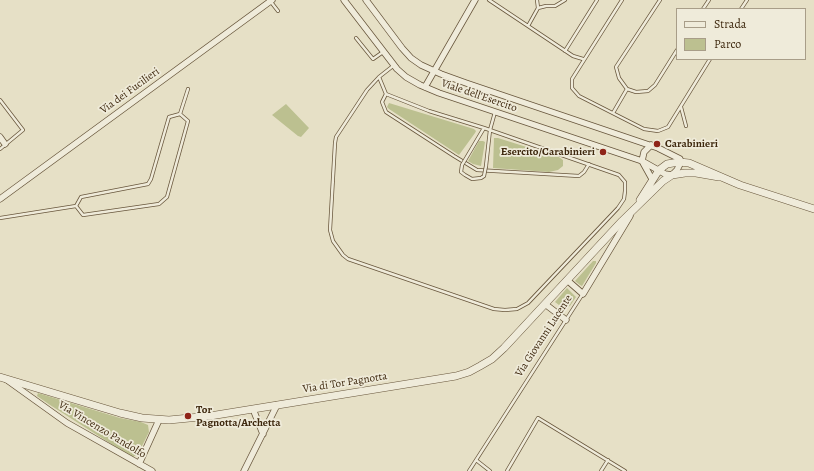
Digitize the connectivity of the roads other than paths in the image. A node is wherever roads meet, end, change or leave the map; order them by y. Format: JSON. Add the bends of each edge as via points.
{"nodes":[{"id":1,"x":344,"y":0,"type":"edge"},
{"id":2,"x":366,"y":0,"type":"edge"},
{"id":3,"x":475,"y":0,"type":"edge"},
{"id":4,"x":489,"y":0,"type":"edge"},
{"id":5,"x":537,"y":0,"type":"edge"},
{"id":6,"x":565,"y":0,"type":"edge"},
{"id":7,"x":597,"y":0,"type":"edge"},
{"id":8,"x":622,"y":0,"type":"edge"},
{"id":9,"x":660,"y":0,"type":"edge"},
{"id":10,"x":272,"y":1,"type":"edge"},
{"id":11,"x":538,"y":8,"type":"junction"},
{"id":12,"x":278,"y":12,"type":"dead end"},
{"id":13,"x":528,"y":26,"type":"junction"},
{"id":14,"x":356,"y":38,"type":"dead end"},
{"id":15,"x":565,"y":51,"type":"junction"},
{"id":16,"x":383,"y":52,"type":"junction"},
{"id":17,"x":676,"y":52,"type":"edge"},
{"id":18,"x":583,"y":59,"type":"junction"},
{"id":19,"x":709,"y":60,"type":"edge"},
{"id":20,"x":394,"y":65,"type":"junction"},
{"id":21,"x":434,"y":71,"type":"junction"},
{"id":22,"x":379,"y":77,"type":"junction"},
{"id":23,"x":425,"y":87,"type":"junction"},
{"id":24,"x":188,"y":89,"type":"dead end"},
{"id":25,"x":627,"y":89,"type":"junction"},
{"id":26,"x":386,"y":94,"type":"junction"},
{"id":27,"x":0,"y":100,"type":"edge"},
{"id":28,"x":681,"y":106,"type":"junction"},
{"id":29,"x":495,"y":111,"type":"junction"},
{"id":30,"x":613,"y":113,"type":"junction"},
{"id":31,"x":180,"y":114,"type":"junction"},
{"id":32,"x":686,"y":126,"type":"dead end"},
{"id":33,"x":484,"y":128,"type":"junction"},
{"id":34,"x":490,"y":130,"type":"junction"},
{"id":35,"x":0,"y":137,"type":"edge"},
{"id":36,"x":6,"y":144,"type":"junction"},
{"id":37,"x":651,"y":145,"type":"junction"},
{"id":38,"x":0,"y":149,"type":"edge"},
{"id":39,"x":642,"y":161,"type":"junction"},
{"id":40,"x":681,"y":162,"type":"junction"},
{"id":41,"x":589,"y":164,"type":"junction"},
{"id":42,"x":659,"y":170,"type":"junction"},
{"id":43,"x":672,"y":175,"type":"junction"},
{"id":44,"x":719,"y":177,"type":"junction"},
{"id":45,"x":652,"y":179,"type":"junction"},
{"id":46,"x":0,"y":200,"type":"edge"},
{"id":47,"x":76,"y":206,"type":"junction"},
{"id":48,"x":814,"y":209,"type":"edge"},
{"id":49,"x":633,"y":210,"type":"junction"},
{"id":50,"x":0,"y":218,"type":"edge"},
{"id":51,"x":567,"y":280,"type":"junction"},
{"id":52,"x":583,"y":294,"type":"junction"},
{"id":53,"x":545,"y":304,"type":"junction"},
{"id":54,"x":566,"y":320,"type":"junction"},
{"id":55,"x":2,"y":377,"type":"edge"},
{"id":56,"x":277,"y":405,"type":"junction"},
{"id":57,"x":253,"y":408,"type":"junction"},
{"id":58,"x":159,"y":420,"type":"junction"},
{"id":59,"x":263,"y":434,"type":"junction"},
{"id":60,"x":476,"y":460,"type":"junction"},
{"id":61,"x":608,"y":460,"type":"junction"},
{"id":62,"x":139,"y":464,"type":"junction"},
{"id":63,"x":152,"y":471,"type":"edge"},
{"id":64,"x":244,"y":471,"type":"edge"},
{"id":65,"x":469,"y":471,"type":"edge"},
{"id":66,"x":490,"y":471,"type":"edge"},
{"id":67,"x":507,"y":471,"type":"edge"},
{"id":68,"x":601,"y":471,"type":"edge"},
{"id":69,"x":625,"y":471,"type":"edge"}],
"edges":[{"from":1,"to":16,"type":"street","name":"Viale dell'Esercito"},
{"from":2,"to":21,"type":"street","name":"Viale dell'Esercito","via":[[404,52]]},
{"from":3,"to":21,"type":"street"},
{"from":4,"to":13,"type":"lane"},
{"from":5,"to":11,"type":"lane"},
{"from":6,"to":11,"type":"lane","via":[[555,6]]},
{"from":7,"to":15,"type":"lane"},
{"from":8,"to":18,"type":"lane"},
{"from":9,"to":25,"type":"lane","via":[[616,67],[619,78]]},
{"from":10,"to":12,"type":"lane"},
{"from":10,"to":46,"type":"street","name":"Via dei Fucilieri"},
{"from":11,"to":13,"type":"lane"},
{"from":13,"to":15,"type":"lane"},
{"from":14,"to":16,"type":"lane","via":[[372,59]]},
{"from":15,"to":18,"type":"lane"},
{"from":16,"to":20,"type":"street","name":"Viale dell'Esercito"},
{"from":17,"to":25,"type":"lane","via":[[655,85],[648,91],[636,92]]},
{"from":18,"to":30,"type":"lane","via":[[572,79],[572,88],[578,96]]},
{"from":19,"to":28,"type":"lane"},
{"from":20,"to":22,"type":"lane"},
{"from":20,"to":23,"type":"street","name":"Viale dell'Esercito","via":[[406,77]]},
{"from":21,"to":23,"type":"street"},
{"from":21,"to":37,"type":"street","name":"Viale dell'Esercito"},
{"from":22,"to":26,"type":"lane"},
{"from":22,"to":41,"type":"lane","via":[[367,90],[336,137],[330,230],[338,250],[348,259],[494,308],[517,309],[528,303],[624,199],[625,182],[619,175]]},
{"from":23,"to":29,"type":"street","name":"Viale dell'Esercito"},
{"from":24,"to":31,"type":"lane"},
{"from":25,"to":30,"type":"lane"},
{"from":26,"to":33,"type":"lane"},
{"from":26,"to":41,"type":"lane","via":[[382,102],[386,112],[477,170],[579,176]]},
{"from":27,"to":36,"type":"lane","via":[[23,130]]},
{"from":28,"to":30,"type":"lane","via":[[668,127],[658,131],[644,129]]},
{"from":28,"to":32,"type":"lane"},
{"from":29,"to":34,"type":"lane"},
{"from":29,"to":39,"type":"street","name":"Viale dell'Esercito"},
{"from":31,"to":47,"type":"lane","via":[[169,117],[148,184],[81,197]]},
{"from":31,"to":47,"type":"lane","via":[[188,121],[167,197],[159,204],[84,215]]},
{"from":33,"to":34,"type":"lane"},
{"from":33,"to":34,"type":"lane","bridge":true,"via":[[462,165],[462,172],[472,179],[484,176]]},
{"from":34,"to":41,"type":"lane"},
{"from":35,"to":36,"type":"street"},
{"from":36,"to":38,"type":"lane"},
{"from":37,"to":39,"type":"street","via":[[644,152]]},
{"from":37,"to":40,"type":"street","name":"Viale dell'Esercito","via":[[672,154]]},
{"from":39,"to":42,"type":"street","name":"Viale dell'Esercito"},
{"from":39,"to":45,"type":"street"},
{"from":40,"to":42,"type":"street","name":"Via di Tor Pagnotta","via":[[669,163]]},
{"from":40,"to":43,"type":"street"},
{"from":40,"to":44,"type":"street","via":[[692,164]]},
{"from":42,"to":43,"type":"street","name":"Viale dell'Esercito"},
{"from":42,"to":45,"type":"street","name":"Via di Tor Pagnotta"},
{"from":43,"to":44,"type":"street","via":[[690,173]]},
{"from":43,"to":49,"type":"street","name":"Via di Tor Pagnotta","via":[[661,182]]},
{"from":44,"to":48,"type":"street"},
{"from":45,"to":49,"type":"street","name":"Via di Tor Pagnotta"},
{"from":47,"to":50,"type":"lane"},
{"from":49,"to":51,"type":"street","name":"Via di Tor Pagnotta"},
{"from":49,"to":52,"type":"street","name":"Via Giovanni Lucente"},
{"from":51,"to":52,"type":"street"},
{"from":51,"to":53,"type":"street","name":"Via di Tor Pagnotta"},
{"from":52,"to":54,"type":"lane","name":"Via Giovanni Lucente"},
{"from":53,"to":54,"type":"street"},
{"from":53,"to":56,"type":"street","name":"Via di Tor Pagnotta","via":[[499,353],[469,372],[441,379]]},
{"from":54,"to":60,"type":"lane","name":"Via Giovanni Lucente"},
{"from":55,"to":58,"type":"street","name":"Via di Tor Pagnotta","via":[[120,413]]},
{"from":55,"to":62,"type":"street","name":"Via Vincenzo Pandolfo","via":[[67,423]]},
{"from":56,"to":57,"type":"street","name":"Via di Tor Pagnotta"},
{"from":56,"to":59,"type":"street"},
{"from":57,"to":58,"type":"street","name":"Via di Tor Pagnotta","via":[[180,420]]},
{"from":57,"to":59,"type":"street"},
{"from":58,"to":62,"type":"street"},
{"from":59,"to":64,"type":"street"},
{"from":60,"to":65,"type":"lane","name":"Via Giovanni Lucente"},
{"from":60,"to":66,"type":"lane"},
{"from":61,"to":67,"type":"lane","via":[[538,418]]},
{"from":61,"to":68,"type":"lane"},
{"from":61,"to":69,"type":"lane"},
{"from":62,"to":63,"type":"street","name":"Via Vincenzo Pandolfo"}]}
